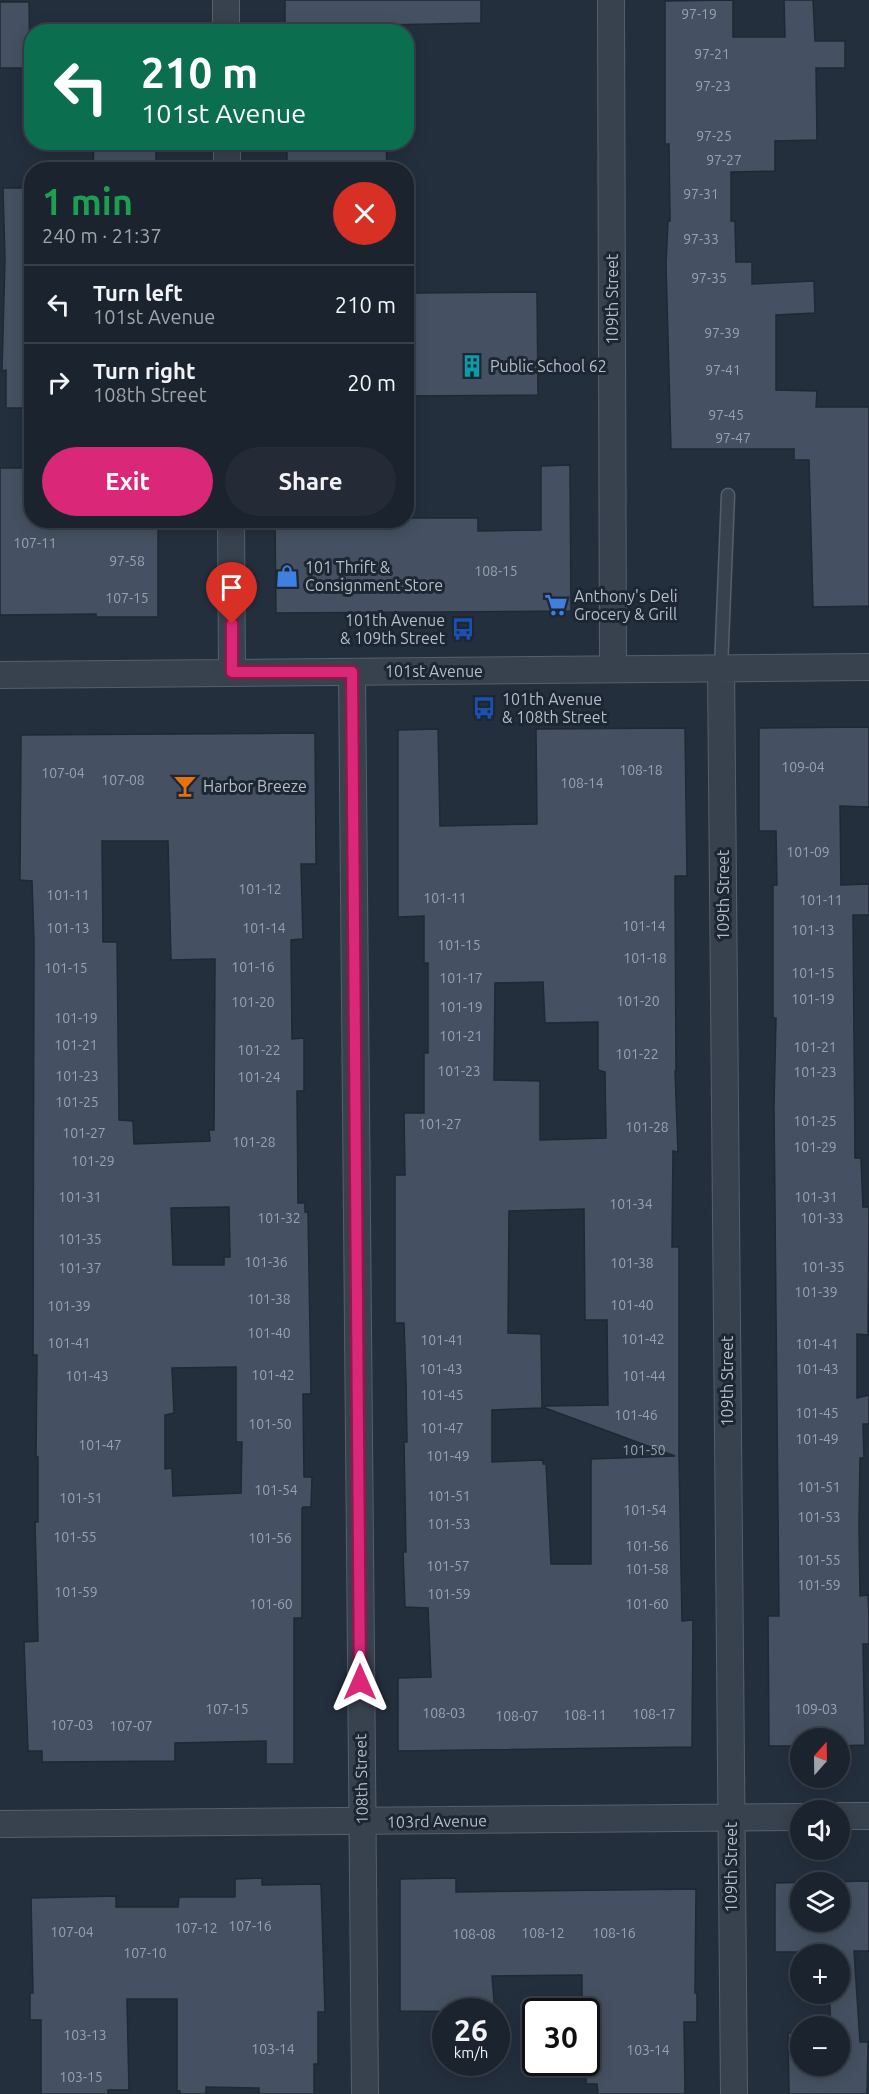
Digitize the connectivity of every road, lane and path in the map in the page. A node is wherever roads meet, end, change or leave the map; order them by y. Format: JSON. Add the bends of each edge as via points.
{"nodes":[{"id":1,"x":226,"y":0,"type":"edge"},
{"id":2,"x":611,"y":0,"type":"edge"},
{"id":3,"x":226,"y":24,"type":"edge"},
{"id":4,"x":728,"y":495,"type":"dead end"},
{"id":5,"x":231,"y":528,"type":"edge"},
{"id":6,"x":869,"y":667,"type":"edge"},
{"id":7,"x":721,"y":668,"type":"junction"},
{"id":8,"x":614,"y":669,"type":"junction"},
{"id":9,"x":232,"y":672,"type":"junction"},
{"id":10,"x":352,"y":672,"type":"junction"},
{"id":11,"x":0,"y":675,"type":"edge"},
{"id":12,"x":850,"y":1816,"type":"edge"},
{"id":13,"x":869,"y":1816,"type":"edge"},
{"id":14,"x":790,"y":1817,"type":"edge"},
{"id":15,"x":731,"y":1818,"type":"junction"},
{"id":16,"x":362,"y":1822,"type":"junction"},
{"id":17,"x":0,"y":1824,"type":"edge"},
{"id":18,"x":365,"y":2094,"type":"edge"},
{"id":19,"x":734,"y":2094,"type":"edge"}],
"edges":[{"from":1,"to":3,"type":"street"},
{"from":2,"to":8,"type":"street","name":"109th Street"},
{"from":4,"to":7,"type":"lane"},
{"from":5,"to":9,"type":"street"},
{"from":6,"to":7,"type":"street","name":"101st Avenue"},
{"from":7,"to":8,"type":"street","name":"101st Avenue"},
{"from":7,"to":15,"type":"street","name":"109th Street"},
{"from":8,"to":10,"type":"street","name":"101st Avenue"},
{"from":9,"to":10,"type":"street","name":"101st Avenue"},
{"from":9,"to":11,"type":"street","name":"101st Avenue"},
{"from":10,"to":16,"type":"street","name":"108th Street"},
{"from":12,"to":13,"type":"street"},
{"from":14,"to":15,"type":"street","name":"103rd Avenue"},
{"from":15,"to":16,"type":"street","name":"103rd Avenue"},
{"from":15,"to":19,"type":"street","name":"109th Street"},
{"from":16,"to":17,"type":"street","name":"103rd Avenue"},
{"from":16,"to":18,"type":"street","name":"108th Street"}]}
